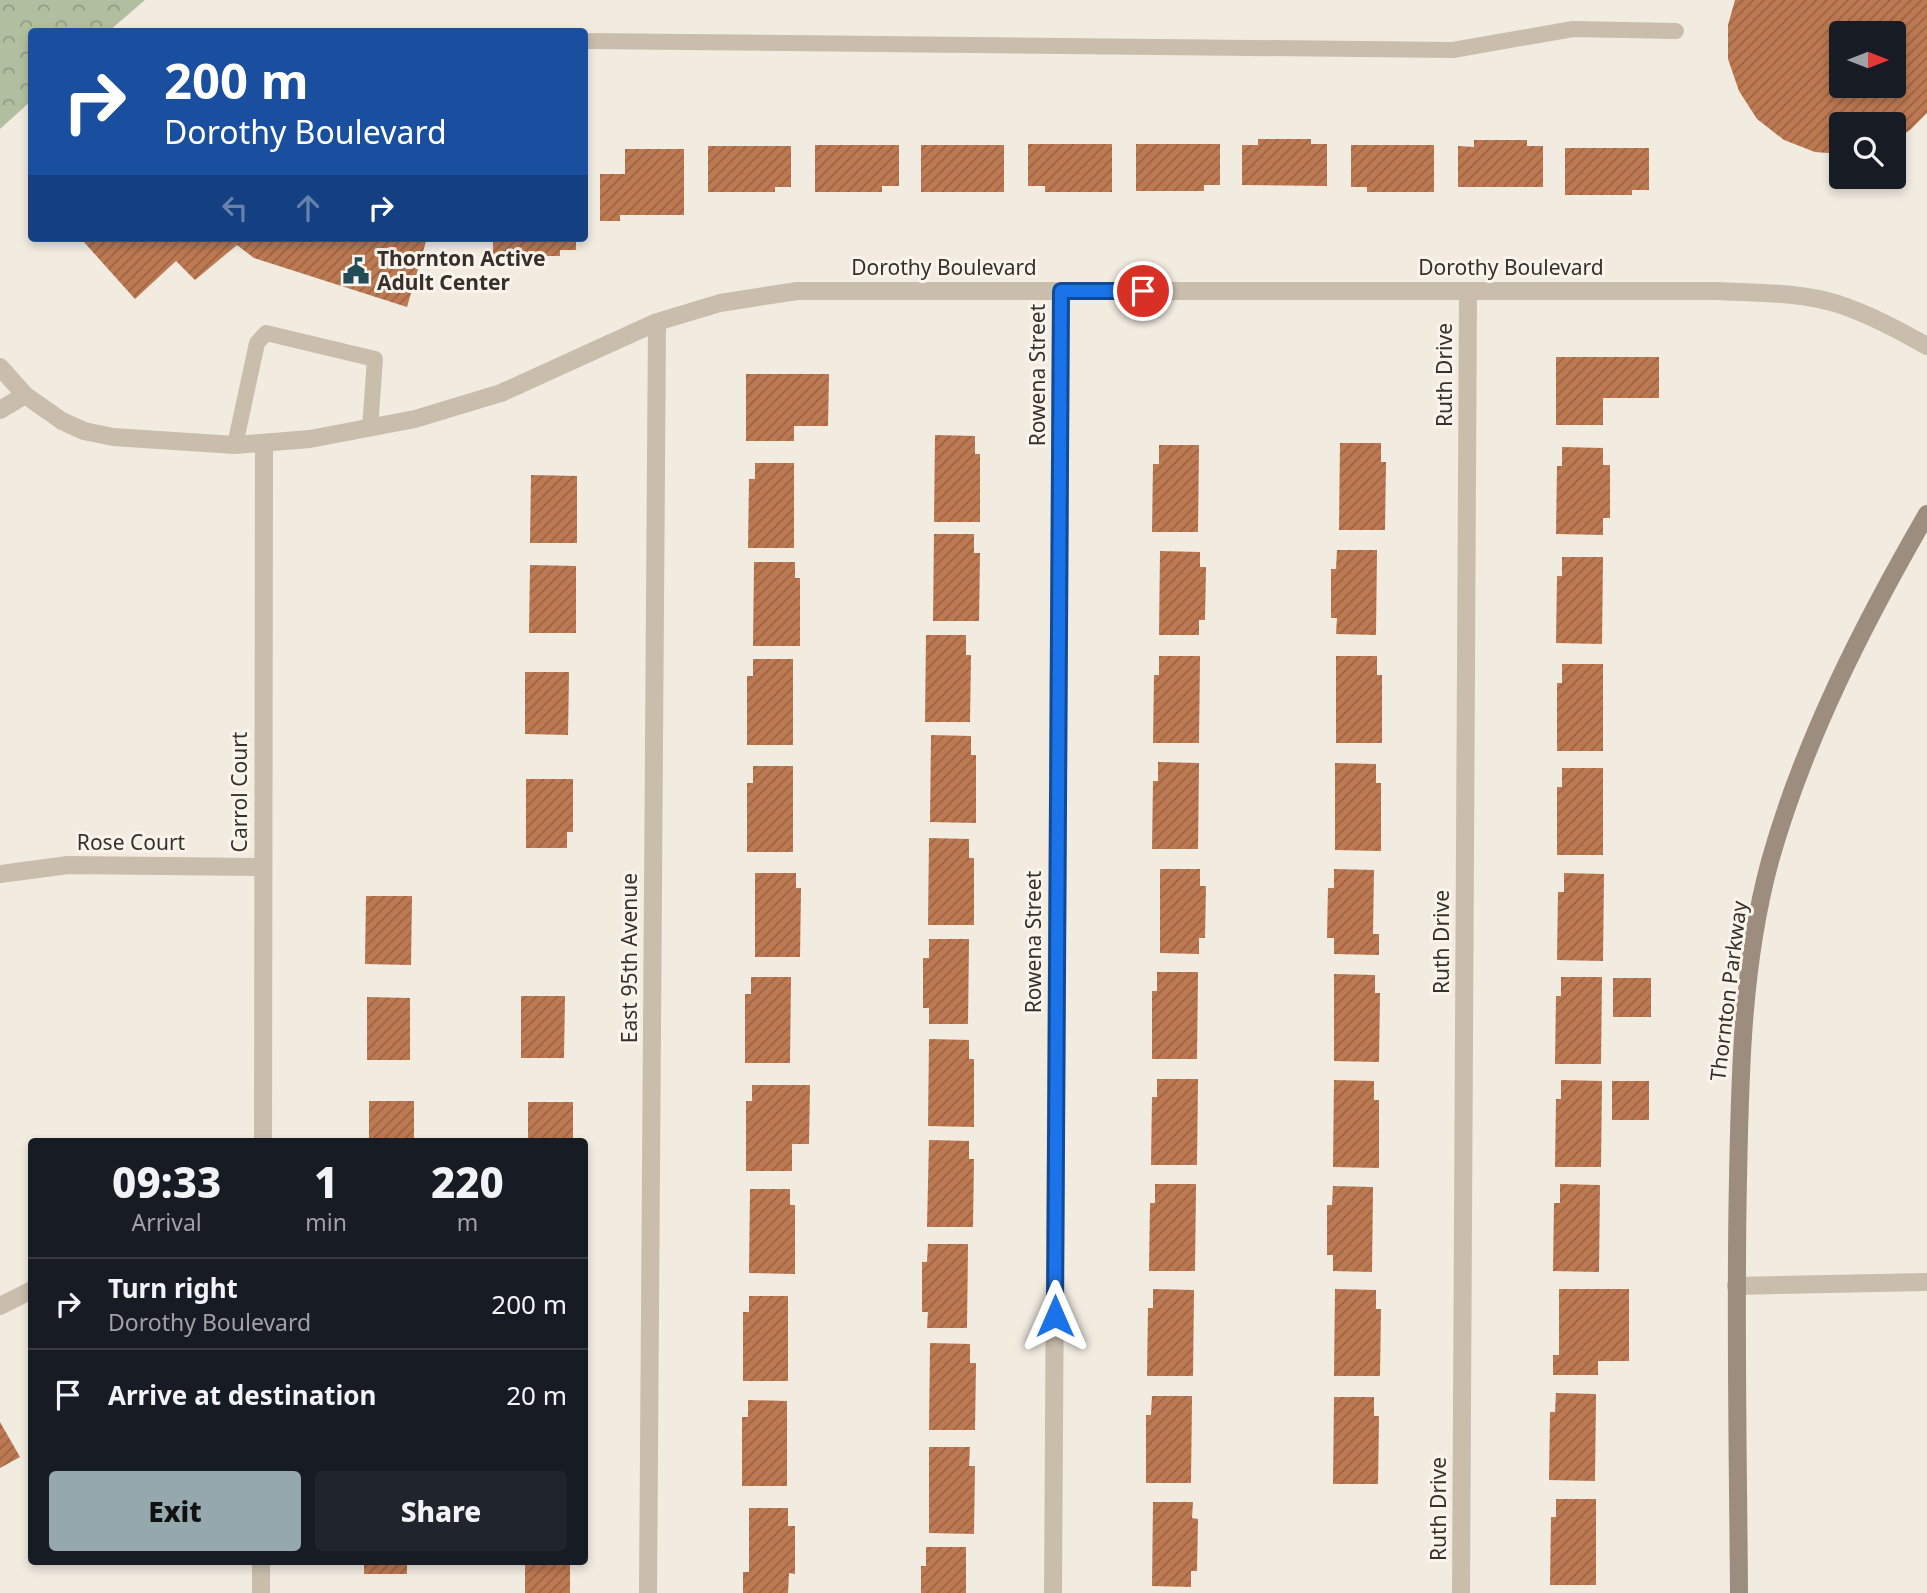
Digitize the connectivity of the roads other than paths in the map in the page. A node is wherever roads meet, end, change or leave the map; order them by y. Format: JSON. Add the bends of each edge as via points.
{"nodes":[{"id":1,"x":1676,"y":31,"type":"dead end"},
{"id":2,"x":588,"y":41,"type":"edge"},
{"id":3,"x":1061,"y":291,"type":"junction"},
{"id":4,"x":1468,"y":291,"type":"junction"},
{"id":5,"x":657,"y":323,"type":"junction"},
{"id":6,"x":1927,"y":346,"type":"edge"},
{"id":7,"x":0,"y":367,"type":"edge"},
{"id":8,"x":25,"y":395,"type":"junction"},
{"id":9,"x":0,"y":410,"type":"edge"},
{"id":10,"x":370,"y":428,"type":"junction"},
{"id":11,"x":264,"y":443,"type":"junction"},
{"id":12,"x":234,"y":445,"type":"junction"},
{"id":13,"x":1927,"y":514,"type":"edge"},
{"id":14,"x":263,"y":867,"type":"junction"},
{"id":15,"x":0,"y":874,"type":"edge"},
{"id":16,"x":263,"y":1138,"type":"edge"},
{"id":17,"x":1927,"y":1282,"type":"edge"},
{"id":18,"x":1736,"y":1286,"type":"junction"},
{"id":19,"x":28,"y":1292,"type":"edge"},
{"id":20,"x":0,"y":1306,"type":"edge"},
{"id":21,"x":261,"y":1565,"type":"edge"},
{"id":22,"x":261,"y":1593,"type":"edge"},
{"id":23,"x":648,"y":1593,"type":"edge"},
{"id":24,"x":1053,"y":1593,"type":"edge"},
{"id":25,"x":1461,"y":1593,"type":"edge"},
{"id":26,"x":1739,"y":1593,"type":"edge"}],
"edges":[{"from":1,"to":2,"type":"lane","via":[[1573,29],[1453,50]]},
{"from":3,"to":4,"type":"street","name":"Dorothy Boulevard"},
{"from":3,"to":5,"type":"street","name":"Dorothy Boulevard","via":[[797,292],[720,303]]},
{"from":3,"to":24,"type":"street","name":"Rowena Street"},
{"from":4,"to":6,"type":"street","name":"Dorothy Boulevard","via":[[1778,294],[1836,303]]},
{"from":4,"to":25,"type":"street","name":"Ruth Drive"},
{"from":5,"to":10,"type":"street","name":"Dorothy Boulevard","via":[[501,393]]},
{"from":5,"to":23,"type":"street","name":"East 95th Avenue"},
{"from":7,"to":8,"type":"street","name":"Dorothy Boulevard"},
{"from":8,"to":9,"type":"street"},
{"from":8,"to":12,"type":"street","name":"Dorothy Boulevard","via":[[84,431]]},
{"from":10,"to":11,"type":"street","name":"Dorothy Boulevard"},
{"from":10,"to":12,"type":"lane","via":[[375,359],[266,332],[257,343]]},
{"from":11,"to":12,"type":"street","name":"Dorothy Boulevard"},
{"from":11,"to":14,"type":"street","name":"Carrol Court"},
{"from":13,"to":18,"type":"main road","name":"Thornton Parkway","via":[[1803,761],[1770,862],[1740,1057]]},
{"from":14,"to":15,"type":"street","name":"Rose Court","via":[[68,865]]},
{"from":14,"to":16,"type":"street","name":"Carrol Court"},
{"from":17,"to":18,"type":"street"},
{"from":18,"to":26,"type":"main road","name":"Thornton Parkway"},
{"from":19,"to":20,"type":"street"},
{"from":21,"to":22,"type":"street"}]}
